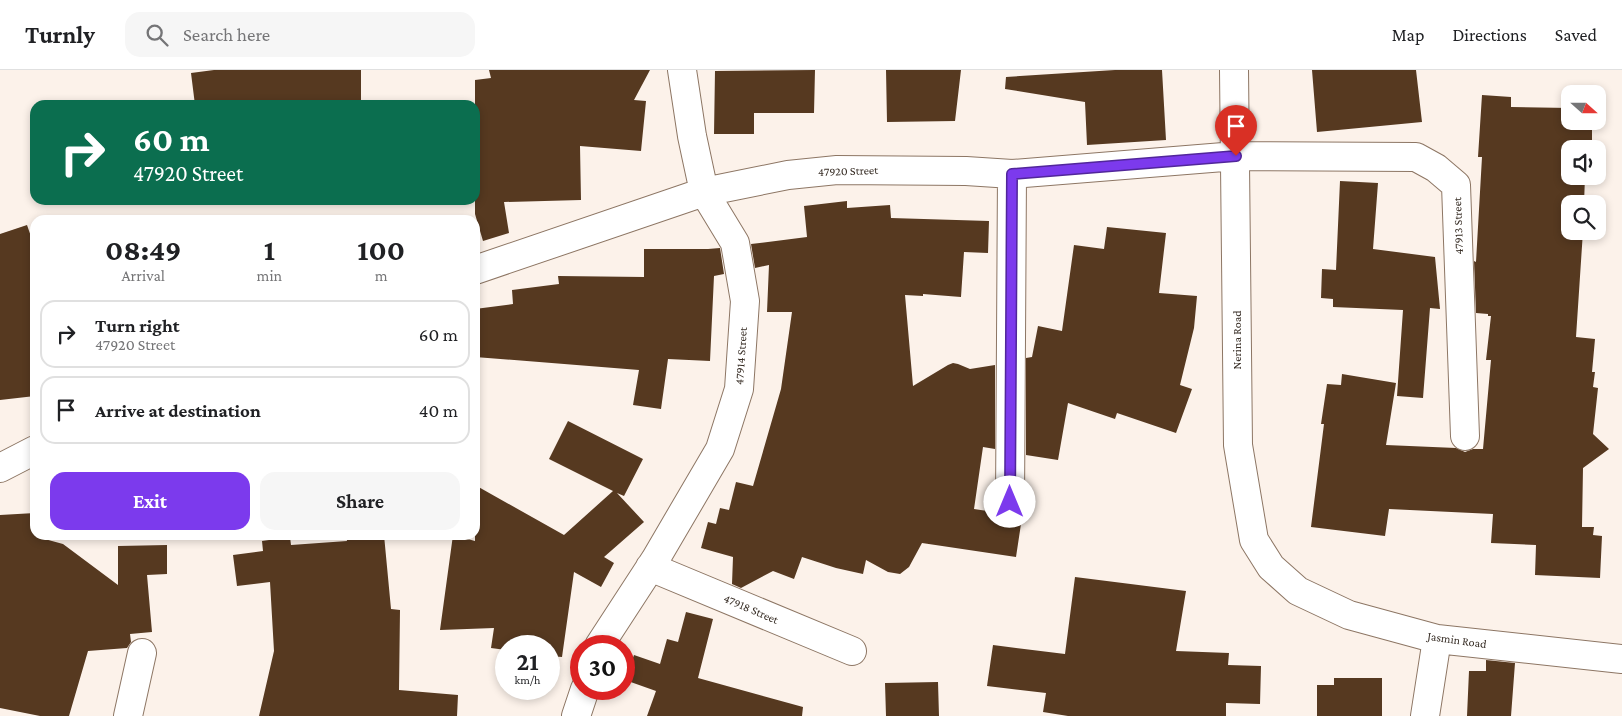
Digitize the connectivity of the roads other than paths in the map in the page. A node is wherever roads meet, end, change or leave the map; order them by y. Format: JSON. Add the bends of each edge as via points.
{"nodes":[{"id":1,"x":682,"y":70,"type":"edge"},
{"id":2,"x":1234,"y":70,"type":"edge"},
{"id":3,"x":1236,"y":156,"type":"junction"},
{"id":4,"x":1012,"y":174,"type":"junction"},
{"id":5,"x":704,"y":192,"type":"junction"},
{"id":6,"x":480,"y":268,"type":"edge"},
{"id":7,"x":1465,"y":436,"type":"dead end"},
{"id":8,"x":30,"y":453,"type":"edge"},
{"id":9,"x":0,"y":468,"type":"edge"},
{"id":10,"x":1010,"y":502,"type":"dead end"},
{"id":11,"x":650,"y":567,"type":"junction"},
{"id":12,"x":1298,"y":591,"type":"joint"},
{"id":13,"x":606,"y":635,"type":"edge"},
{"id":14,"x":1437,"y":639,"type":"junction"},
{"id":15,"x":852,"y":651,"type":"dead end"},
{"id":16,"x":142,"y":653,"type":"dead end"},
{"id":17,"x":1622,"y":659,"type":"edge"},
{"id":18,"x":581,"y":700,"type":"edge"},
{"id":19,"x":128,"y":716,"type":"edge"},
{"id":20,"x":576,"y":716,"type":"edge"},
{"id":21,"x":1425,"y":716,"type":"edge"}],
"edges":[{"from":1,"to":5,"type":"street","name":"47914 Street"},
{"from":2,"to":3,"type":"street","name":"Nerina Road"},
{"from":3,"to":4,"type":"street","name":"47920 Street"},
{"from":3,"to":7,"type":"street","name":"47913 Street","via":[[1416,157],[1456,185]]},
{"from":3,"to":12,"type":"street","name":"Nerina Road","via":[[1238,445],[1254,540],[1272,567]]},
{"from":4,"to":5,"type":"street","name":"47920 Street","via":[[837,170],[788,175]]},
{"from":4,"to":10,"type":"street"},
{"from":5,"to":6,"type":"street","name":"47920 Street"},
{"from":5,"to":11,"type":"street","name":"47914 Street","via":[[734,243],[745,301],[739,389],[720,450]]},
{"from":8,"to":9,"type":"street"},
{"from":11,"to":13,"type":"street","name":"47914 Street"},
{"from":11,"to":15,"type":"street","name":"47918 Street"},
{"from":12,"to":14,"type":"street","name":"Jasmin Road","via":[[1349,615]]},
{"from":14,"to":17,"type":"street","name":"Jasmin Road"},
{"from":14,"to":21,"type":"street"},
{"from":16,"to":19,"type":"street"},
{"from":18,"to":20,"type":"street"}]}
